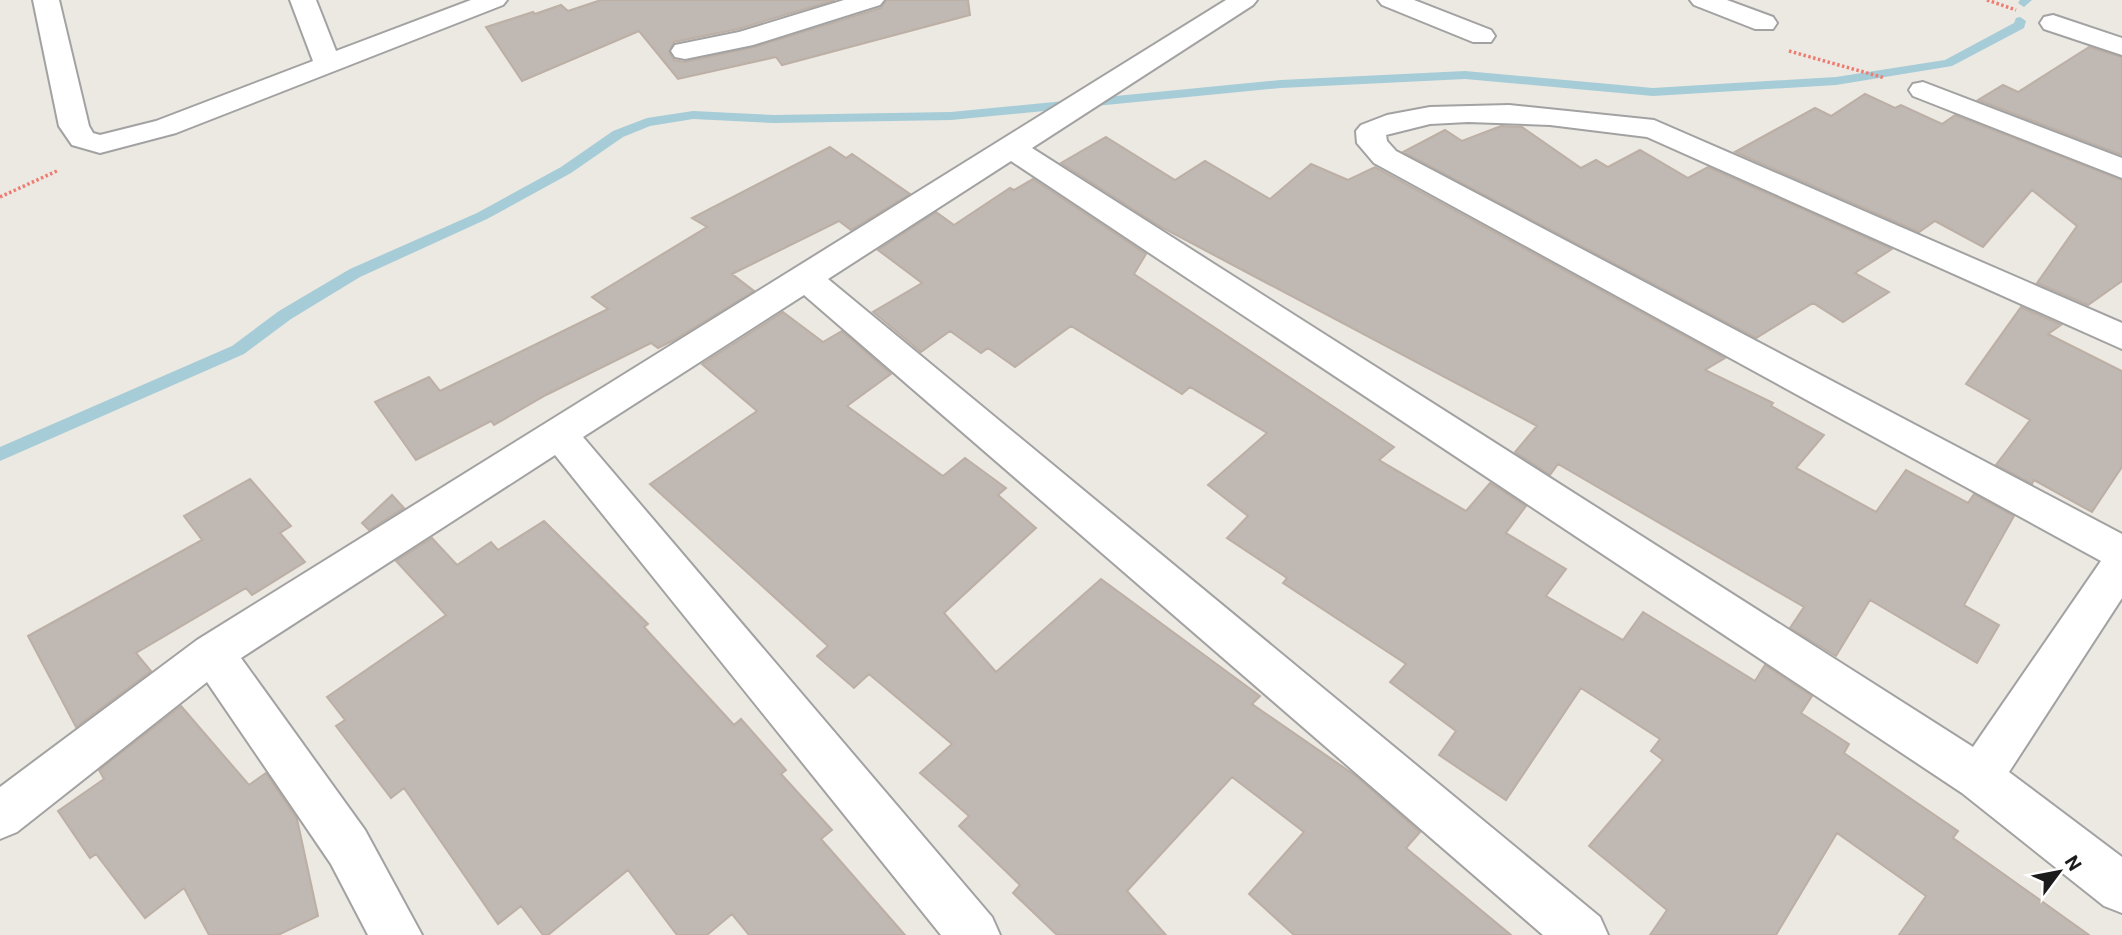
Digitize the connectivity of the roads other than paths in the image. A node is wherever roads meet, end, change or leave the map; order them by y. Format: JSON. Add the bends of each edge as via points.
{"nodes":[{"id":1,"x":46,"y":0,"type":"edge"},
{"id":2,"x":303,"y":0,"type":"edge"},
{"id":3,"x":494,"y":0,"type":"edge"},
{"id":4,"x":871,"y":0,"type":"edge"},
{"id":5,"x":1391,"y":0,"type":"edge"},
{"id":6,"x":1703,"y":0,"type":"edge"},
{"id":7,"x":1236,"y":1,"type":"edge"},
{"id":8,"x":1764,"y":23,"type":"road end"},
{"id":9,"x":2053,"y":23,"type":"dead end"},
{"id":10,"x":1482,"y":36,"type":"dead end"},
{"id":11,"x":2122,"y":47,"type":"edge"},
{"id":12,"x":685,"y":51,"type":"dead end"},
{"id":13,"x":327,"y":62,"type":"junction"},
{"id":14,"x":1923,"y":90,"type":"road end"},
{"id":15,"x":1011,"y":148,"type":"junction"},
{"id":16,"x":2122,"y":169,"type":"edge"},
{"id":17,"x":805,"y":278,"type":"junction"},
{"id":18,"x":2122,"y":337,"type":"edge"},
{"id":19,"x":560,"y":435,"type":"junction"},
{"id":20,"x":2122,"y":552,"type":"edge"},
{"id":21,"x":2122,"y":564,"type":"edge"},
{"id":22,"x":212,"y":653,"type":"junction"},
{"id":23,"x":1979,"y":777,"type":"junction"},
{"id":24,"x":0,"y":816,"type":"edge"},
{"id":25,"x":2122,"y":888,"type":"edge"},
{"id":26,"x":397,"y":935,"type":"edge"},
{"id":27,"x":974,"y":935,"type":"edge"},
{"id":28,"x":1582,"y":935,"type":"edge"}],
"edges":[{"from":1,"to":13,"type":"street","via":[[74,126],[82,139],[100,144],[166,127]]},
{"from":2,"to":13,"type":"street"},
{"from":3,"to":13,"type":"street"},
{"from":4,"to":12,"type":"street","via":[[757,35]]},
{"from":5,"to":10,"type":"street"},
{"from":6,"to":8,"type":"street"},
{"from":7,"to":15,"type":"street"},
{"from":9,"to":11,"type":"street"},
{"from":14,"to":16,"type":"street"},
{"from":15,"to":17,"type":"street"},
{"from":15,"to":23,"type":"street"},
{"from":17,"to":19,"type":"street"},
{"from":17,"to":28,"type":"street"},
{"from":18,"to":20,"type":"street","via":[[1654,129],[1590,119],[1443,113],[1405,117],[1371,131],[1372,143],[1385,157]]},
{"from":19,"to":22,"type":"street"},
{"from":19,"to":27,"type":"street"},
{"from":21,"to":23,"type":"street"},
{"from":22,"to":24,"type":"street"},
{"from":22,"to":26,"type":"street","via":[[348,846]]},
{"from":23,"to":25,"type":"street"}]}
